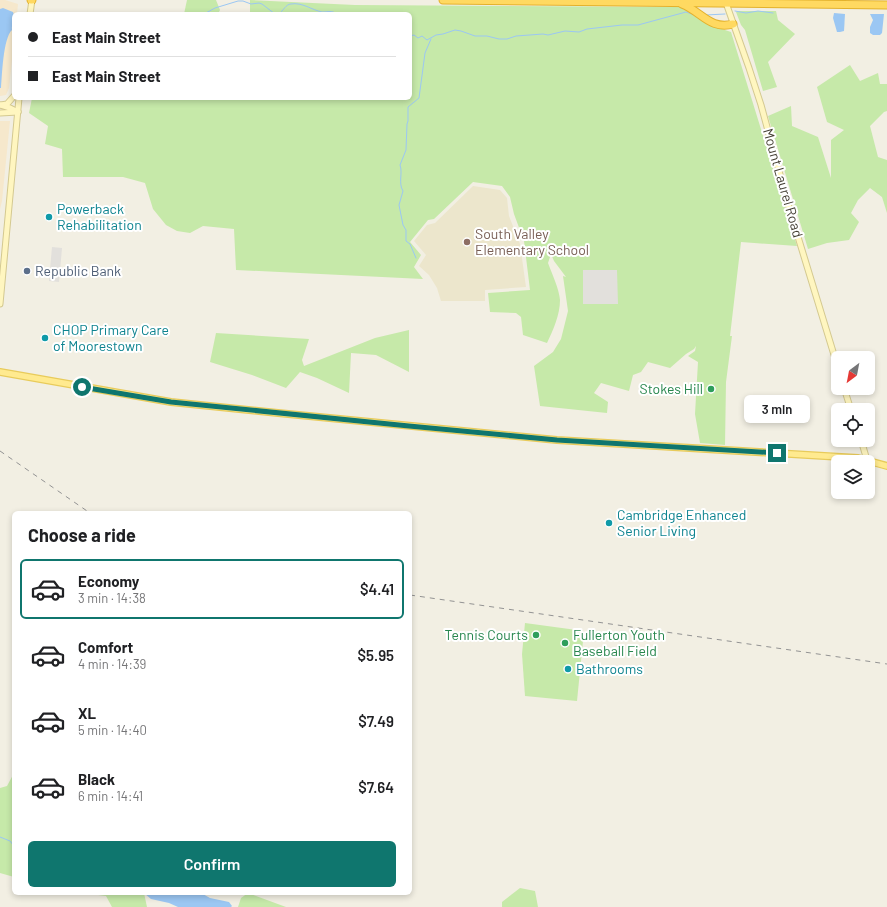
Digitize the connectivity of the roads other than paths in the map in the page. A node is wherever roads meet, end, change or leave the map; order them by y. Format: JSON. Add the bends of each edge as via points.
{"nodes":[{"id":1,"x":32,"y":0,"type":"edge"},
{"id":2,"x":443,"y":0,"type":"edge"},
{"id":3,"x":725,"y":2,"type":"edge"},
{"id":4,"x":678,"y":3,"type":"junction"},
{"id":5,"x":887,"y":5,"type":"edge"},
{"id":6,"x":30,"y":12,"type":"edge"},
{"id":7,"x":733,"y":24,"type":"junction"},
{"id":8,"x":12,"y":98,"type":"edge"},
{"id":9,"x":19,"y":100,"type":"edge"},
{"id":10,"x":0,"y":105,"type":"edge"},
{"id":11,"x":18,"y":112,"type":"junction"},
{"id":12,"x":0,"y":113,"type":"edge"},
{"id":13,"x":0,"y":304,"type":"edge"},
{"id":14,"x":833,"y":351,"type":"edge"},
{"id":15,"x":0,"y":372,"type":"edge"},
{"id":16,"x":831,"y":456,"type":"edge"},
{"id":17,"x":875,"y":462,"type":"edge"},
{"id":18,"x":887,"y":466,"type":"edge"}],
"edges":[{"from":1,"to":6,"type":"main road"},
{"from":2,"to":4,"type":"highway"},
{"from":3,"to":4,"type":"highway"},
{"from":3,"to":5,"type":"highway"},
{"from":3,"to":7,"type":"main road","name":"Mount Laurel Road"},
{"from":4,"to":7,"type":"highway","via":[[694,9],[714,24]]},
{"from":7,"to":14,"type":"main road","name":"Mount Laurel Road","via":[[761,105]]},
{"from":8,"to":10,"type":"main road","via":[[7,104]]},
{"from":9,"to":11,"type":"main road"},
{"from":10,"to":11,"type":"main road"},
{"from":11,"to":12,"type":"main road"},
{"from":11,"to":13,"type":"main road"},
{"from":15,"to":16,"type":"main road","via":[[171,402],[278,413],[557,440]]},
{"from":17,"to":18,"type":"main road"}]}
